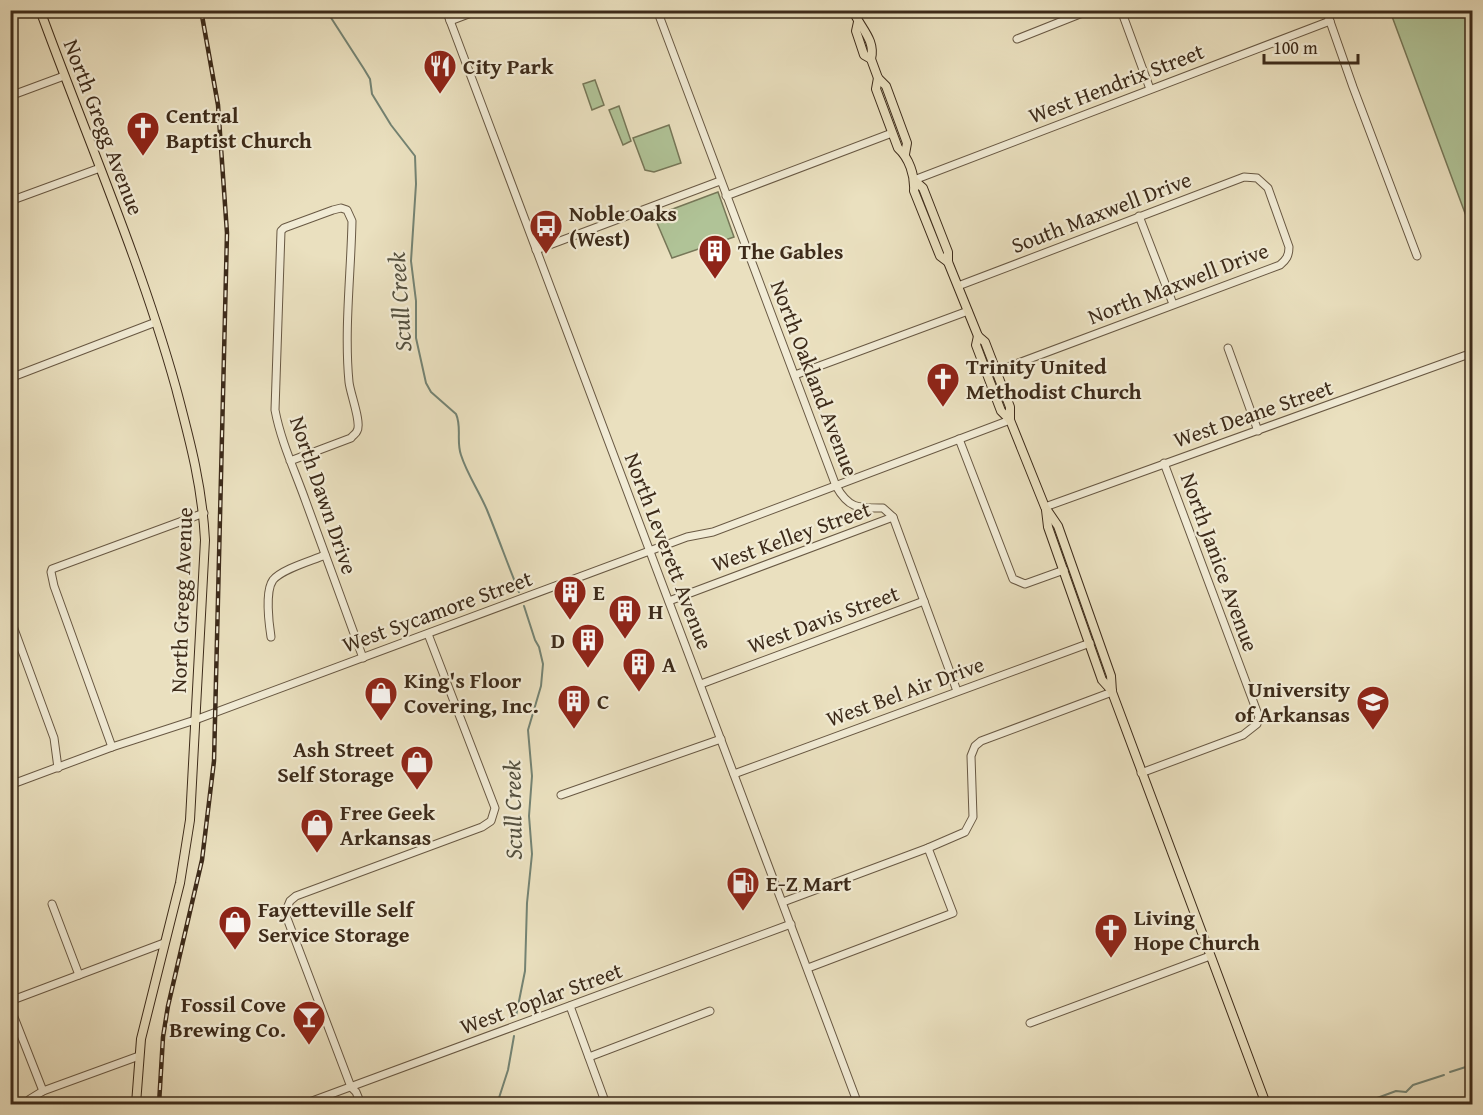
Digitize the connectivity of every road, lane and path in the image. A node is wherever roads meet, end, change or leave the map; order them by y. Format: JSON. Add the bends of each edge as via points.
{"nodes":[{"id":1,"x":40,"y":10,"type":"edge"},
{"id":2,"x":446,"y":10,"type":"edge"},
{"id":3,"x":479,"y":10,"type":"edge"},
{"id":4,"x":657,"y":10,"type":"edge"},
{"id":5,"x":853,"y":10,"type":"edge"},
{"id":6,"x":1090,"y":10,"type":"edge"},
{"id":7,"x":1121,"y":10,"type":"edge"},
{"id":8,"x":1326,"y":10,"type":"edge"},
{"id":9,"x":450,"y":21,"type":"junction"},
{"id":10,"x":1330,"y":21,"type":"junction"},
{"id":11,"x":1017,"y":39,"type":"dead end"},
{"id":12,"x":64,"y":76,"type":"junction"},
{"id":13,"x":878,"y":78,"type":"junction"},
{"id":14,"x":1150,"y":89,"type":"junction"},
{"id":15,"x":10,"y":96,"type":"edge"},
{"id":16,"x":892,"y":134,"type":"junction"},
{"id":17,"x":905,"y":154,"type":"junction"},
{"id":18,"x":100,"y":168,"type":"junction"},
{"id":19,"x":1257,"y":178,"type":"joint"},
{"id":20,"x":914,"y":180,"type":"junction"},
{"id":21,"x":720,"y":181,"type":"junction"},
{"id":22,"x":726,"y":196,"type":"junction"},
{"id":23,"x":10,"y":201,"type":"edge"},
{"id":24,"x":1139,"y":216,"type":"junction"},
{"id":25,"x":536,"y":250,"type":"junction"},
{"id":26,"x":1417,"y":256,"type":"dead end"},
{"id":27,"x":958,"y":286,"type":"junction"},
{"id":28,"x":1173,"y":304,"type":"junction"},
{"id":29,"x":968,"y":311,"type":"junction"},
{"id":30,"x":156,"y":322,"type":"junction"},
{"id":31,"x":978,"y":336,"type":"junction"},
{"id":32,"x":1228,"y":348,"type":"dead end"},
{"id":33,"x":1473,"y":353,"type":"edge"},
{"id":34,"x":997,"y":371,"type":"junction"},
{"id":35,"x":795,"y":375,"type":"junction"},
{"id":36,"x":10,"y":378,"type":"edge"},
{"id":37,"x":1010,"y":420,"type":"junction"},
{"id":38,"x":1258,"y":431,"type":"junction"},
{"id":39,"x":959,"y":439,"type":"junction"},
{"id":40,"x":290,"y":461,"type":"junction"},
{"id":41,"x":1164,"y":463,"type":"junction"},
{"id":42,"x":836,"y":486,"type":"junction"},
{"id":43,"x":1046,"y":507,"type":"junction"},
{"id":44,"x":204,"y":513,"type":"junction"},
{"id":45,"x":893,"y":517,"type":"junction"},
{"id":46,"x":650,"y":551,"type":"junction"},
{"id":47,"x":326,"y":555,"type":"junction"},
{"id":48,"x":1064,"y":570,"type":"junction"},
{"id":49,"x":669,"y":601,"type":"junction"},
{"id":50,"x":924,"y":601,"type":"junction"},
{"id":51,"x":10,"y":618,"type":"edge"},
{"id":52,"x":428,"y":634,"type":"junction"},
{"id":53,"x":271,"y":637,"type":"dead end"},
{"id":54,"x":1090,"y":643,"type":"junction"},
{"id":55,"x":363,"y":658,"type":"junction"},
{"id":56,"x":701,"y":684,"type":"junction"},
{"id":57,"x":957,"y":691,"type":"junction"},
{"id":58,"x":1112,"y":692,"type":"junction"},
{"id":59,"x":195,"y":720,"type":"junction"},
{"id":60,"x":721,"y":739,"type":"junction"},
{"id":61,"x":112,"y":747,"type":"junction"},
{"id":62,"x":58,"y":768,"type":"junction"},
{"id":63,"x":1141,"y":773,"type":"junction"},
{"id":64,"x":734,"y":774,"type":"junction"},
{"id":65,"x":10,"y":785,"type":"edge"},
{"id":66,"x":561,"y":795,"type":"dead end"},
{"id":67,"x":928,"y":848,"type":"junction"},
{"id":68,"x":783,"y":902,"type":"junction"},
{"id":69,"x":52,"y":904,"type":"dead end"},
{"id":70,"x":791,"y":924,"type":"junction"},
{"id":71,"x":164,"y":943,"type":"junction"},
{"id":72,"x":1210,"y":956,"type":"junction"},
{"id":73,"x":808,"y":968,"type":"junction"},
{"id":74,"x":79,"y":975,"type":"junction"},
{"id":75,"x":10,"y":1001,"type":"edge"},
{"id":76,"x":570,"y":1006,"type":"junction"},
{"id":77,"x":10,"y":1007,"type":"edge"},
{"id":78,"x":710,"y":1011,"type":"dead end"},
{"id":79,"x":1030,"y":1023,"type":"dead end"},
{"id":80,"x":139,"y":1056,"type":"junction"},
{"id":81,"x":589,"y":1057,"type":"junction"},
{"id":82,"x":351,"y":1087,"type":"junction"},
{"id":83,"x":44,"y":1091,"type":"junction"},
{"id":84,"x":1265,"y":1102,"type":"edge"},
{"id":85,"x":25,"y":1104,"type":"edge"},
{"id":86,"x":136,"y":1104,"type":"edge"},
{"id":87,"x":304,"y":1104,"type":"edge"},
{"id":88,"x":361,"y":1104,"type":"edge"},
{"id":89,"x":606,"y":1104,"type":"edge"},
{"id":90,"x":858,"y":1104,"type":"edge"},
{"id":91,"x":1251,"y":1104,"type":"edge"}],
"edges":[{"from":1,"to":12,"type":"main road","name":"North Gregg Avenue"},
{"from":2,"to":9,"type":"street","name":"North Leverett Avenue"},
{"from":3,"to":9,"type":"street"},
{"from":4,"to":21,"type":"street","name":"North Oakland Avenue"},
{"from":5,"to":13,"type":"main road","via":[[865,28]]},
{"from":6,"to":11,"type":"street"},
{"from":7,"to":14,"type":"street"},
{"from":8,"to":10,"type":"street"},
{"from":9,"to":25,"type":"street","name":"North Leverett Avenue"},
{"from":10,"to":14,"type":"street","name":"West Hendrix Street"},
{"from":10,"to":26,"type":"street"},
{"from":12,"to":15,"type":"street"},
{"from":12,"to":18,"type":"main road","name":"North Gregg Avenue"},
{"from":13,"to":16,"type":"main road","via":[[876,89]]},
{"from":13,"to":17,"type":"main road","via":[[886,86],[907,143]]},
{"from":14,"to":20,"type":"street","name":"West Hendrix Street"},
{"from":16,"to":17,"type":"main road"},
{"from":16,"to":22,"type":"street"},
{"from":17,"to":20,"type":"main road"},
{"from":18,"to":23,"type":"street"},
{"from":18,"to":30,"type":"main road","name":"North Gregg Avenue"},
{"from":19,"to":24,"type":"street","name":"South Maxwell Drive","via":[[1244,177]]},
{"from":19,"to":28,"type":"street","name":"North Maxwell Drive","via":[[1268,188],[1287,239],[1286,260]]},
{"from":20,"to":27,"type":"main road","via":[[923,188]]},
{"from":21,"to":22,"type":"street","name":"North Oakland Avenue"},
{"from":21,"to":25,"type":"street"},
{"from":22,"to":35,"type":"street","name":"North Oakland Avenue"},
{"from":24,"to":27,"type":"street","name":"South Maxwell Drive"},
{"from":24,"to":28,"type":"street"},
{"from":25,"to":46,"type":"street","name":"North Leverett Avenue"},
{"from":27,"to":29,"type":"main road"},
{"from":28,"to":34,"type":"street","name":"North Maxwell Drive"},
{"from":29,"to":31,"type":"main road"},
{"from":29,"to":35,"type":"street"},
{"from":30,"to":36,"type":"street"},
{"from":30,"to":44,"type":"main road","name":"North Gregg Avenue","via":[[196,464]]},
{"from":31,"to":34,"type":"main road","via":[[985,342]]},
{"from":31,"to":37,"type":"main road","via":[[976,345],[1001,411]]},
{"from":32,"to":38,"type":"street"},
{"from":33,"to":38,"type":"street","name":"West Deane Street"},
{"from":34,"to":37,"type":"main road","via":[[1010,407]]},
{"from":35,"to":42,"type":"street","name":"North Oakland Avenue"},
{"from":37,"to":39,"type":"street","name":"West Sycamore Street"},
{"from":37,"to":43,"type":"main road"},
{"from":38,"to":41,"type":"street","name":"West Deane Street"},
{"from":39,"to":42,"type":"street","name":"West Sycamore Street"},
{"from":39,"to":48,"type":"street","via":[[1013,579],[1025,584]]},
{"from":40,"to":40,"type":"street","name":"North Dawn Drive","via":[[275,410],[279,238],[284,228],[341,208],[347,210],[352,221],[349,382],[359,424],[351,438]]},
{"from":40,"to":47,"type":"street","name":"North Dawn Drive"},
{"from":41,"to":43,"type":"street","name":"West Deane Street"},
{"from":41,"to":63,"type":"street","name":"North Janice Avenue","via":[[1258,717],[1257,724],[1244,735]]},
{"from":42,"to":45,"type":"street","name":"North Oakland Avenue","via":[[850,504],[883,508]]},
{"from":42,"to":46,"type":"street","name":"West Sycamore Street"},
{"from":43,"to":48,"type":"main road","via":[[1048,527]]},
{"from":43,"to":58,"type":"main road","via":[[1057,523],[1074,568],[1111,676]]},
{"from":44,"to":59,"type":"main road","name":"North Gregg Avenue"},
{"from":44,"to":61,"type":"street","via":[[52,569],[54,586]]},
{"from":45,"to":49,"type":"street","name":"West Kelley Street"},
{"from":45,"to":50,"type":"street"},
{"from":46,"to":49,"type":"street","name":"North Leverett Avenue"},
{"from":46,"to":52,"type":"street","name":"West Sycamore Street"},
{"from":47,"to":53,"type":"street","via":[[291,569],[272,582]]},
{"from":47,"to":55,"type":"street","name":"North Dawn Drive"},
{"from":48,"to":54,"type":"main road"},
{"from":49,"to":56,"type":"street","name":"North Leverett Avenue"},
{"from":50,"to":56,"type":"street","name":"West Davis Street"},
{"from":50,"to":57,"type":"street"},
{"from":51,"to":62,"type":"street","via":[[54,738]]},
{"from":52,"to":55,"type":"street","name":"West Sycamore Street"},
{"from":52,"to":82,"type":"street","via":[[495,808],[491,821],[482,827],[296,896],[286,906],[286,920]]},
{"from":54,"to":57,"type":"street","name":"West Bel Air Drive"},
{"from":54,"to":58,"type":"main road","via":[[1102,680]]},
{"from":55,"to":59,"type":"street","name":"West Sycamore Street"},
{"from":56,"to":60,"type":"street","name":"North Leverett Avenue"},
{"from":57,"to":64,"type":"street","name":"West Bel Air Drive"},
{"from":58,"to":63,"type":"main road"},
{"from":58,"to":67,"type":"street","via":[[975,746],[970,765],[973,818],[965,832]]},
{"from":59,"to":61,"type":"street","name":"West Sycamore Street"},
{"from":59,"to":71,"type":"main road","name":"North Gregg Avenue","via":[[185,857]]},
{"from":60,"to":64,"type":"street","name":"North Leverett Avenue"},
{"from":60,"to":66,"type":"street"},
{"from":61,"to":62,"type":"street","name":"West Sycamore Street"},
{"from":62,"to":65,"type":"street","name":"West Sycamore Street"},
{"from":63,"to":72,"type":"main road"},
{"from":64,"to":68,"type":"street","name":"North Leverett Avenue"},
{"from":67,"to":68,"type":"street"},
{"from":67,"to":73,"type":"street","via":[[953,913]]},
{"from":68,"to":70,"type":"street","name":"North Leverett Avenue"},
{"from":69,"to":74,"type":"street"},
{"from":70,"to":73,"type":"street","name":"North Leverett Avenue"},
{"from":70,"to":76,"type":"street","name":"West Poplar Street"},
{"from":71,"to":74,"type":"street"},
{"from":71,"to":80,"type":"main road","name":"North Gregg Avenue"},
{"from":72,"to":79,"type":"street"},
{"from":72,"to":84,"type":"main road"},
{"from":73,"to":90,"type":"street","name":"North Leverett Avenue"},
{"from":74,"to":75,"type":"street"},
{"from":76,"to":81,"type":"street"},
{"from":76,"to":82,"type":"street","name":"West Poplar Street"},
{"from":77,"to":83,"type":"street"},
{"from":78,"to":81,"type":"street"},
{"from":80,"to":83,"type":"street"},
{"from":80,"to":86,"type":"main road","name":"North Gregg Avenue"},
{"from":81,"to":89,"type":"street"},
{"from":82,"to":87,"type":"street","name":"West Poplar Street"},
{"from":82,"to":88,"type":"street"},
{"from":83,"to":85,"type":"street"},
{"from":84,"to":91,"type":"street"}]}
